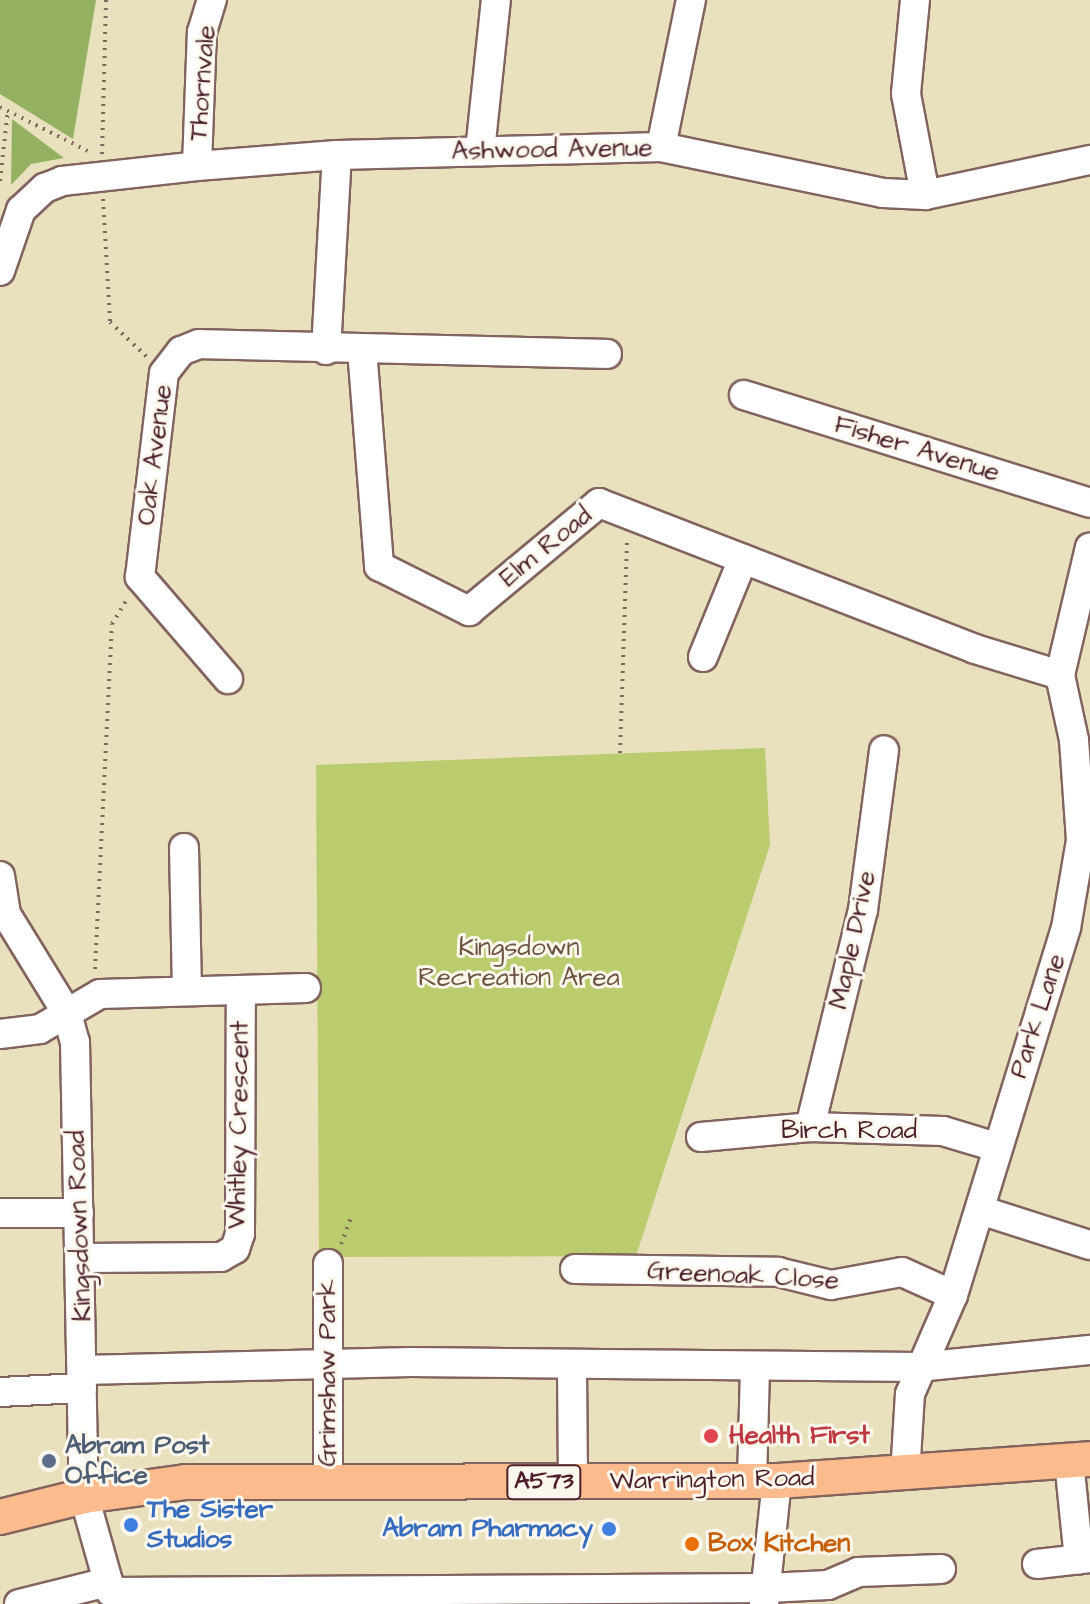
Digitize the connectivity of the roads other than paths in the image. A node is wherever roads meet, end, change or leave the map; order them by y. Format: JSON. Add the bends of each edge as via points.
{"nodes":[{"id":1,"x":212,"y":0,"type":"edge"},
{"id":2,"x":496,"y":0,"type":"edge"},
{"id":3,"x":691,"y":0,"type":"edge"},
{"id":4,"x":915,"y":0,"type":"edge"},
{"id":5,"x":661,"y":147,"type":"junction"},
{"id":6,"x":480,"y":151,"type":"junction"},
{"id":7,"x":337,"y":155,"type":"junction"},
{"id":8,"x":1090,"y":160,"type":"edge"},
{"id":9,"x":197,"y":166,"type":"junction"},
{"id":10,"x":925,"y":195,"type":"junction"},
{"id":11,"x":0,"y":271,"type":"edge"},
{"id":12,"x":362,"y":349,"type":"junction"},
{"id":13,"x":326,"y":350,"type":"junction"},
{"id":14,"x":607,"y":354,"type":"dead end"},
{"id":15,"x":744,"y":395,"type":"dead end"},
{"id":16,"x":1090,"y":503,"type":"edge"},
{"id":17,"x":1090,"y":547,"type":"edge"},
{"id":18,"x":743,"y":559,"type":"junction"},
{"id":19,"x":703,"y":657,"type":"dead end"},
{"id":20,"x":1060,"y":675,"type":"junction"},
{"id":21,"x":228,"y":679,"type":"dead end"},
{"id":22,"x":884,"y":750,"type":"dead end"},
{"id":23,"x":184,"y":848,"type":"dead end"},
{"id":24,"x":0,"y":876,"type":"edge"},
{"id":25,"x":0,"y":896,"type":"edge"},
{"id":26,"x":306,"y":988,"type":"dead end"},
{"id":27,"x":187,"y":989,"type":"junction"},
{"id":28,"x":241,"y":990,"type":"junction"},
{"id":29,"x":67,"y":1013,"type":"junction"},
{"id":30,"x":0,"y":1034,"type":"edge"},
{"id":31,"x":810,"y":1127,"type":"junction"},
{"id":32,"x":701,"y":1137,"type":"dead end"},
{"id":33,"x":996,"y":1147,"type":"junction"},
{"id":34,"x":980,"y":1210,"type":"junction"},
{"id":35,"x":0,"y":1213,"type":"edge"},
{"id":36,"x":79,"y":1213,"type":"junction"},
{"id":37,"x":1090,"y":1245,"type":"edge"},
{"id":38,"x":82,"y":1258,"type":"junction"},
{"id":39,"x":328,"y":1264,"type":"dead end"},
{"id":40,"x":575,"y":1269,"type":"dead end"},
{"id":41,"x":953,"y":1295,"type":"junction"},
{"id":42,"x":1090,"y":1350,"type":"edge"},
{"id":43,"x":326,"y":1365,"type":"junction"},
{"id":44,"x":572,"y":1367,"type":"junction"},
{"id":45,"x":755,"y":1367,"type":"junction"},
{"id":46,"x":919,"y":1367,"type":"junction"},
{"id":47,"x":82,"y":1379,"type":"junction"},
{"id":48,"x":0,"y":1392,"type":"edge"},
{"id":49,"x":1080,"y":1460,"type":"edge"},
{"id":50,"x":905,"y":1475,"type":"junction"},
{"id":51,"x":328,"y":1482,"type":"junction"},
{"id":52,"x":573,"y":1482,"type":"junction"},
{"id":53,"x":765,"y":1482,"type":"junction"},
{"id":54,"x":84,"y":1496,"type":"junction"},
{"id":55,"x":0,"y":1517,"type":"edge"},
{"id":56,"x":1085,"y":1558,"type":"edge"},
{"id":57,"x":1037,"y":1564,"type":"dead end"},
{"id":58,"x":941,"y":1569,"type":"dead end"},
{"id":59,"x":110,"y":1587,"type":"junction"},
{"id":60,"x":765,"y":1596,"type":"edge"},
{"id":61,"x":19,"y":1604,"type":"edge"}],
"edges":[{"from":1,"to":9,"type":"street","name":"Thornvale","via":[[202,32]]},
{"from":2,"to":6,"type":"street"},
{"from":3,"to":5,"type":"street"},
{"from":4,"to":10,"type":"street","via":[[906,94]]},
{"from":5,"to":6,"type":"street","name":"Ashwood Avenue"},
{"from":5,"to":10,"type":"street","name":"Ashwood Avenue","via":[[883,193]]},
{"from":6,"to":7,"type":"street","name":"Ashwood Avenue"},
{"from":7,"to":9,"type":"street","name":"Ashwood Avenue"},
{"from":7,"to":13,"type":"street"},
{"from":8,"to":10,"type":"street","name":"Ashwood Avenue"},
{"from":9,"to":11,"type":"street","name":"Ashwood Avenue","via":[[62,181],[30,200],[13,226]]},
{"from":12,"to":13,"type":"street","name":"Oak Avenue"},
{"from":12,"to":14,"type":"street","name":"Oak Avenue"},
{"from":12,"to":18,"type":"street","name":"Elm Road","via":[[379,566],[469,611],[599,503]]},
{"from":13,"to":21,"type":"street","name":"Oak Avenue","via":[[199,344],[181,351],[164,373],[140,577]]},
{"from":15,"to":16,"type":"street","name":"Fisher Avenue"},
{"from":17,"to":20,"type":"street","name":"Park Lane"},
{"from":18,"to":19,"type":"street"},
{"from":18,"to":20,"type":"street","name":"Elm Road","via":[[975,649]]},
{"from":20,"to":33,"type":"street","name":"Park Lane","via":[[1074,740],[1081,840],[1066,928]]},
{"from":22,"to":31,"type":"street","name":"Maple Drive","via":[[863,910]]},
{"from":23,"to":27,"type":"street"},
{"from":24,"to":25,"type":"street","name":"Kingsdown Road"},
{"from":25,"to":29,"type":"street","name":"Kingsdown Road"},
{"from":26,"to":28,"type":"street","name":"Whitley Crescent"},
{"from":27,"to":28,"type":"street","name":"Whitley Crescent"},
{"from":27,"to":29,"type":"street","name":"Whitley Crescent","via":[[94,996]]},
{"from":28,"to":38,"type":"street","name":"Whitley Crescent","via":[[240,1234],[235,1249],[221,1257]]},
{"from":29,"to":30,"type":"street","name":"Whitley Crescent","via":[[30,1033]]},
{"from":29,"to":36,"type":"street","name":"Kingsdown Road","via":[[75,1042]]},
{"from":31,"to":32,"type":"street","name":"Birch Road"},
{"from":31,"to":33,"type":"street","name":"Birch Road","via":[[943,1131]]},
{"from":33,"to":34,"type":"street","name":"Park Lane"},
{"from":34,"to":37,"type":"street"},
{"from":34,"to":41,"type":"street","name":"Park Lane"},
{"from":35,"to":36,"type":"street"},
{"from":36,"to":38,"type":"street","name":"Kingsdown Road"},
{"from":38,"to":47,"type":"street","name":"Kingsdown Road"},
{"from":39,"to":43,"type":"street","name":"Grimshaw Park"},
{"from":40,"to":41,"type":"street","name":"Greenoak Close","via":[[778,1272],[831,1285],[902,1272]]},
{"from":41,"to":46,"type":"street","name":"Park Lane"},
{"from":42,"to":46,"type":"street"},
{"from":43,"to":44,"type":"street"},
{"from":43,"to":47,"type":"street"},
{"from":43,"to":51,"type":"street","name":"Grimshaw Park"},
{"from":44,"to":45,"type":"street"},
{"from":44,"to":52,"type":"street"},
{"from":45,"to":46,"type":"street"},
{"from":45,"to":53,"type":"street"},
{"from":46,"to":50,"type":"street","name":"Park Lane","via":[[904,1423]]},
{"from":47,"to":48,"type":"street"},
{"from":47,"to":54,"type":"street","name":"Kingsdown Road"},
{"from":49,"to":50,"type":"main road","name":"Warrington Road","number":"A573"},
{"from":49,"to":56,"type":"street"},
{"from":50,"to":53,"type":"main road","name":"Warrington Road","number":"A573"},
{"from":51,"to":52,"type":"main road","name":"Warrington Road","number":"A573"},
{"from":51,"to":54,"type":"main road","name":"Warrington Road","number":"A573","via":[[186,1482]]},
{"from":52,"to":53,"type":"main road","name":"Warrington Road","number":"A573"},
{"from":53,"to":60,"type":"street"},
{"from":54,"to":55,"type":"main road","name":"Warrington Road","number":"A573"},
{"from":54,"to":59,"type":"street","name":"Kingsdown Road"},
{"from":56,"to":57,"type":"street"},
{"from":58,"to":60,"type":"street","via":[[858,1572],[828,1585]]},
{"from":59,"to":60,"type":"street"},
{"from":59,"to":61,"type":"street"}]}
